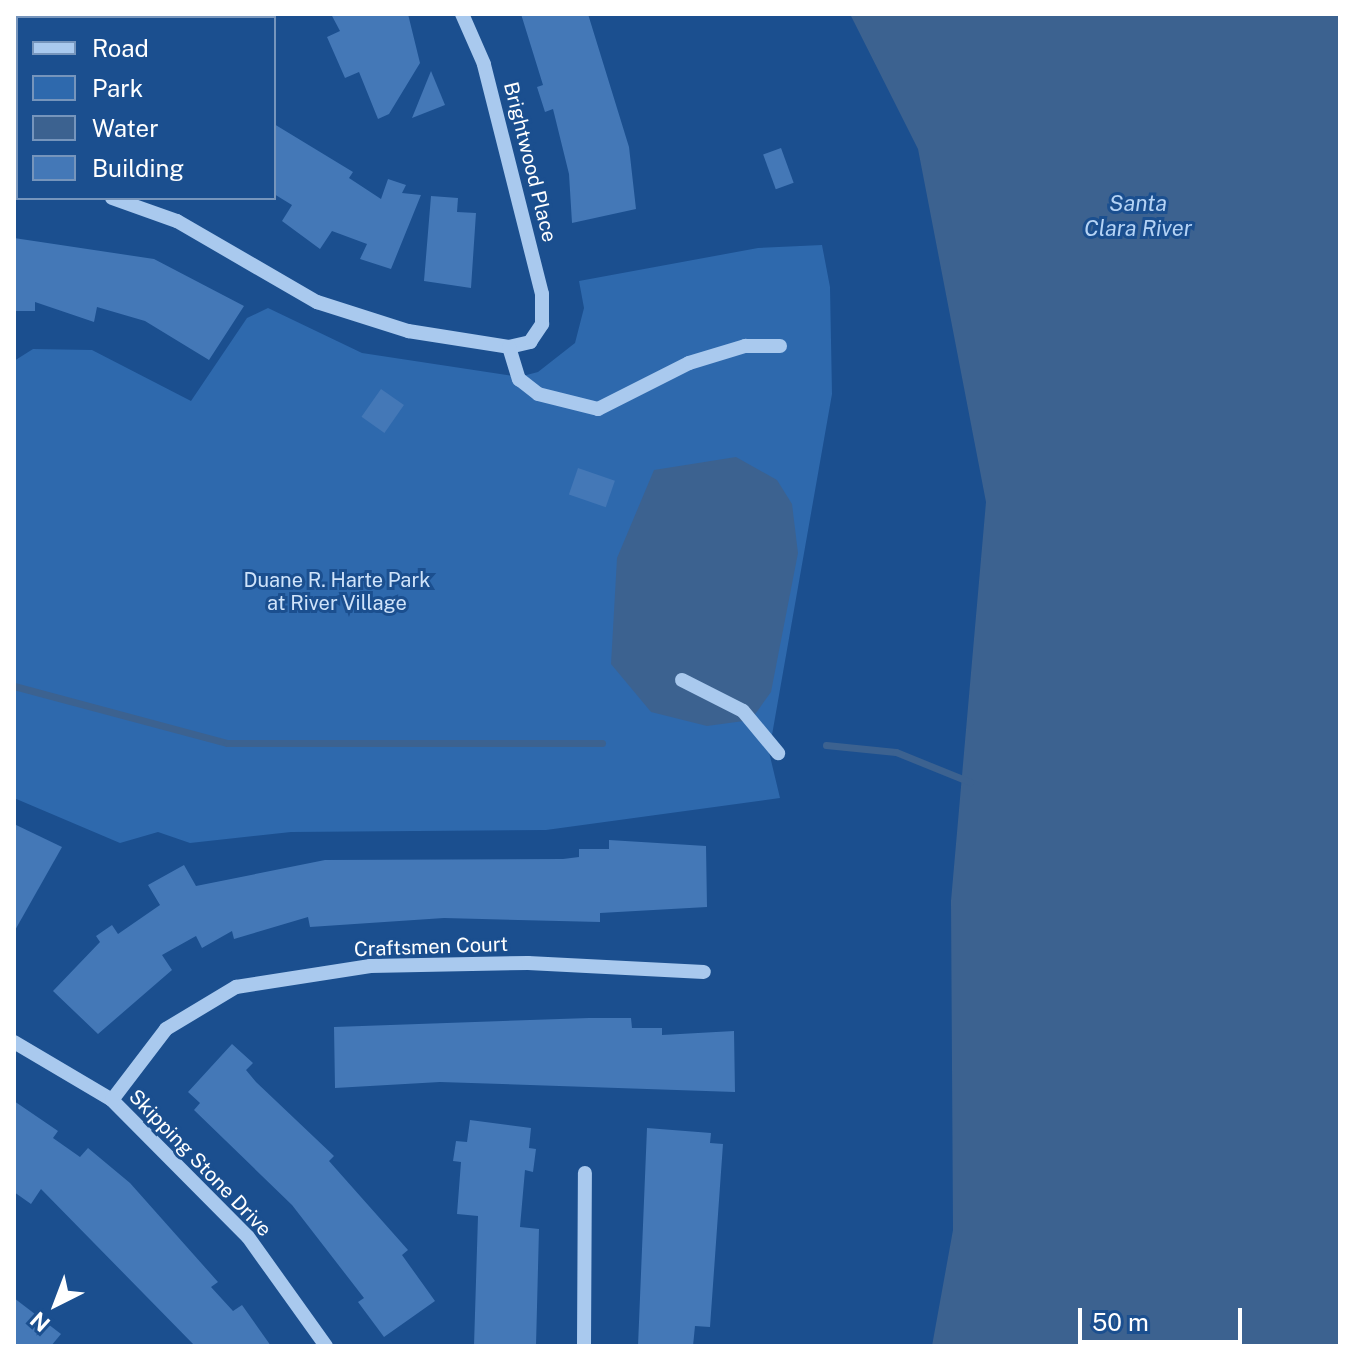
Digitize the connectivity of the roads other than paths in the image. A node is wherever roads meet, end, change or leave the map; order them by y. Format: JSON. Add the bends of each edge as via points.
{"nodes":[{"id":1,"x":462,"y":14,"type":"edge"},
{"id":2,"x":118,"y":200,"type":"edge"},
{"id":3,"x":780,"y":346,"type":"dead end"},
{"id":4,"x":509,"y":347,"type":"junction"},
{"id":5,"x":682,"y":680,"type":"dead end"},
{"id":6,"x":778,"y":753,"type":"dead end"},
{"id":7,"x":704,"y":972,"type":"dead end"},
{"id":8,"x":14,"y":1042,"type":"edge"},
{"id":9,"x":112,"y":1100,"type":"junction"},
{"id":10,"x":585,"y":1173,"type":"dead end"},
{"id":11,"x":326,"y":1346,"type":"edge"},
{"id":12,"x":584,"y":1346,"type":"edge"}],
"edges":[{"from":1,"to":4,"type":"street","name":"Brightwood Place","via":[[484,64],[542,294],[542,324],[530,342]]},
{"from":2,"to":4,"type":"street","via":[[177,221],[317,302],[408,331]]},
{"from":3,"to":4,"type":"street","via":[[745,346],[689,363],[598,409],[538,394],[519,379]]},
{"from":5,"to":6,"type":"street","via":[[743,711]]},
{"from":7,"to":9,"type":"street","name":"Craftsmen Court","via":[[528,963],[370,966],[236,987],[166,1029]]},
{"from":8,"to":9,"type":"street","name":"Skipping Stone Drive"},
{"from":9,"to":11,"type":"street","name":"Skipping Stone Drive","via":[[248,1237]]},
{"from":10,"to":12,"type":"street"}]}
